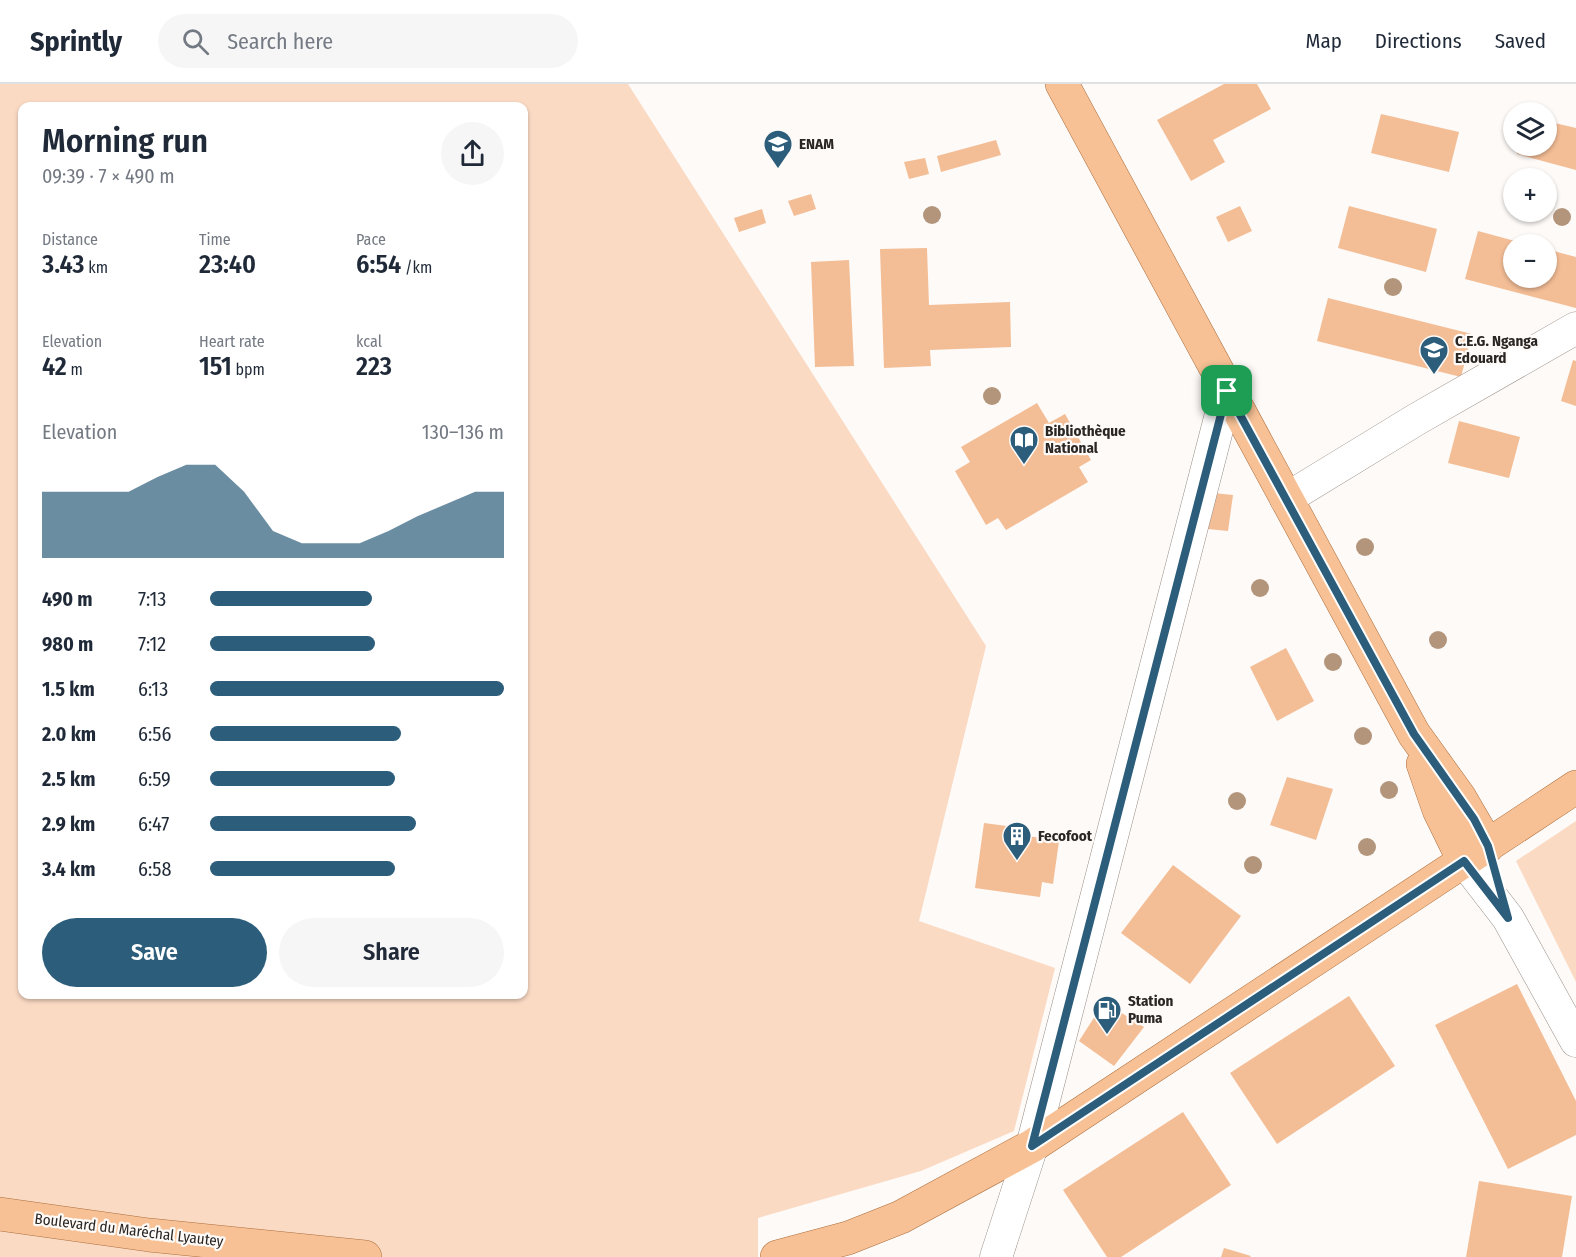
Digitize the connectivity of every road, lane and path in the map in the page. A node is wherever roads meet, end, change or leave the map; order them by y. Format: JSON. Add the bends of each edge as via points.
{"nodes":[{"id":1,"x":1062,"y":84,"type":"edge"},
{"id":2,"x":1576,"y":328,"type":"edge"},
{"id":3,"x":1227,"y":391,"type":"junction"},
{"id":4,"x":1286,"y":499,"type":"junction"},
{"id":5,"x":1414,"y":734,"type":"junction"},
{"id":6,"x":1576,"y":787,"type":"edge"},
{"id":7,"x":1461,"y":798,"type":"junction"},
{"id":8,"x":1534,"y":813,"type":"junction"},
{"id":9,"x":1476,"y":853,"type":"junction"},
{"id":10,"x":1576,"y":1041,"type":"edge"},
{"id":11,"x":1032,"y":1146,"type":"junction"},
{"id":12,"x":0,"y":1214,"type":"edge"},
{"id":13,"x":365,"y":1257,"type":"edge"},
{"id":14,"x":777,"y":1257,"type":"edge"},
{"id":15,"x":996,"y":1257,"type":"edge"}],
"edges":[{"from":1,"to":3,"type":"main road"},
{"from":2,"to":4,"type":"street"},
{"from":3,"to":4,"type":"main road"},
{"from":3,"to":11,"type":"street"},
{"from":4,"to":5,"type":"main road"},
{"from":5,"to":7,"type":"main road"},
{"from":5,"to":9,"type":"main road","via":[[1431,790]]},
{"from":6,"to":8,"type":"main road"},
{"from":7,"to":8,"type":"main road","via":[[1491,808]]},
{"from":7,"to":9,"type":"main road"},
{"from":8,"to":9,"type":"main road"},
{"from":9,"to":10,"type":"street"},
{"from":9,"to":11,"type":"main road"},
{"from":11,"to":14,"type":"main road","via":[[901,1217],[848,1238]]},
{"from":11,"to":15,"type":"street"},
{"from":12,"to":13,"type":"main road","name":"Boulevard du Maréchal Lyautey"}]}
